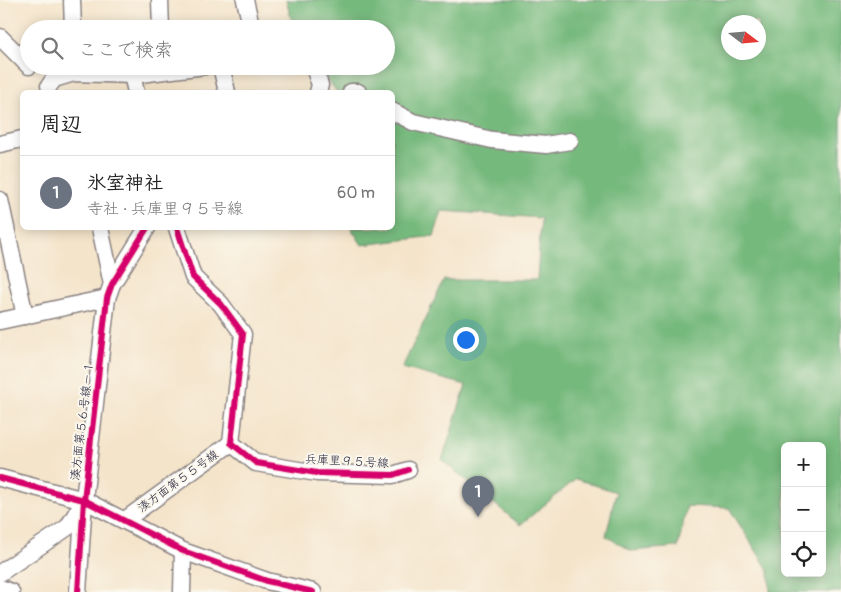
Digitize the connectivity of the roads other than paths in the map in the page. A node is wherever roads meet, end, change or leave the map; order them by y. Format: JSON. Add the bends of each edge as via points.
{"nodes":[{"id":1,"x":72,"y":0,"type":"edge"},
{"id":2,"x":160,"y":0,"type":"edge"},
{"id":3,"x":245,"y":0,"type":"edge"},
{"id":4,"x":72,"y":20,"type":"edge"},
{"id":5,"x":161,"y":20,"type":"edge"},
{"id":6,"x":250,"y":20,"type":"edge"},
{"id":7,"x":0,"y":37,"type":"edge"},
{"id":8,"x":20,"y":57,"type":"edge"},
{"id":9,"x":38,"y":75,"type":"edge"},
{"id":10,"x":62,"y":75,"type":"edge"},
{"id":11,"x":132,"y":75,"type":"edge"},
{"id":12,"x":223,"y":75,"type":"edge"},
{"id":13,"x":316,"y":75,"type":"edge"},
{"id":14,"x":52,"y":89,"type":"edge"},
{"id":15,"x":319,"y":89,"type":"edge"},
{"id":16,"x":136,"y":90,"type":"edge"},
{"id":17,"x":227,"y":90,"type":"edge"},
{"id":18,"x":395,"y":113,"type":"edge"},
{"id":19,"x":20,"y":139,"type":"edge"},
{"id":20,"x":570,"y":141,"type":"dead end"},
{"id":21,"x":0,"y":144,"type":"edge"},
{"id":22,"x":0,"y":200,"type":"edge"},
{"id":23,"x":100,"y":230,"type":"edge"},
{"id":24,"x":146,"y":230,"type":"edge"},
{"id":25,"x":178,"y":230,"type":"edge"},
{"id":26,"x":110,"y":291,"type":"junction"},
{"id":27,"x":25,"y":316,"type":"junction"},
{"id":28,"x":0,"y":321,"type":"edge"},
{"id":29,"x":231,"y":442,"type":"junction"},
{"id":30,"x":408,"y":470,"type":"dead end"},
{"id":31,"x":0,"y":478,"type":"edge"},
{"id":32,"x":84,"y":500,"type":"junction"},
{"id":33,"x":125,"y":520,"type":"junction"},
{"id":34,"x":184,"y":551,"type":"junction"},
{"id":35,"x":0,"y":573,"type":"edge"},
{"id":36,"x":266,"y":586,"type":"edge"},
{"id":37,"x":0,"y":588,"type":"edge"},
{"id":38,"x":11,"y":592,"type":"edge"},
{"id":39,"x":78,"y":592,"type":"edge"},
{"id":40,"x":182,"y":592,"type":"edge"},
{"id":41,"x":313,"y":592,"type":"edge"}],
"edges":[{"from":1,"to":4,"type":"street"},
{"from":2,"to":5,"type":"street"},
{"from":3,"to":6,"type":"street"},
{"from":7,"to":8,"type":"street"},
{"from":9,"to":14,"type":"street"},
{"from":10,"to":14,"type":"street","via":[[54,79]]},
{"from":11,"to":16,"type":"street"},
{"from":12,"to":17,"type":"street"},
{"from":13,"to":15,"type":"street"},
{"from":18,"to":20,"type":"street","via":[[413,122],[492,140],[546,145]]},
{"from":19,"to":21,"type":"street"},
{"from":22,"to":27,"type":"street"},
{"from":23,"to":26,"type":"street"},
{"from":24,"to":26,"type":"street"},
{"from":25,"to":29,"type":"street","via":[[193,277],[221,304],[243,334]]},
{"from":26,"to":27,"type":"street"},
{"from":26,"to":32,"type":"street","name":"湊方面第５６号線－１"},
{"from":27,"to":28,"type":"street"},
{"from":29,"to":30,"type":"street","name":"兵庫里９５号線","via":[[256,462],[317,473],[393,475]]},
{"from":29,"to":33,"type":"street","name":"湊方面第５５号線"},
{"from":31,"to":32,"type":"street"},
{"from":32,"to":33,"type":"street"},
{"from":32,"to":35,"type":"street","via":[[68,527]]},
{"from":32,"to":39,"type":"street","name":"湊方面第５６号線－１"},
{"from":33,"to":34,"type":"street"},
{"from":34,"to":36,"type":"street"},
{"from":34,"to":40,"type":"street"},
{"from":36,"to":41,"type":"street"},
{"from":37,"to":38,"type":"street"}]}
